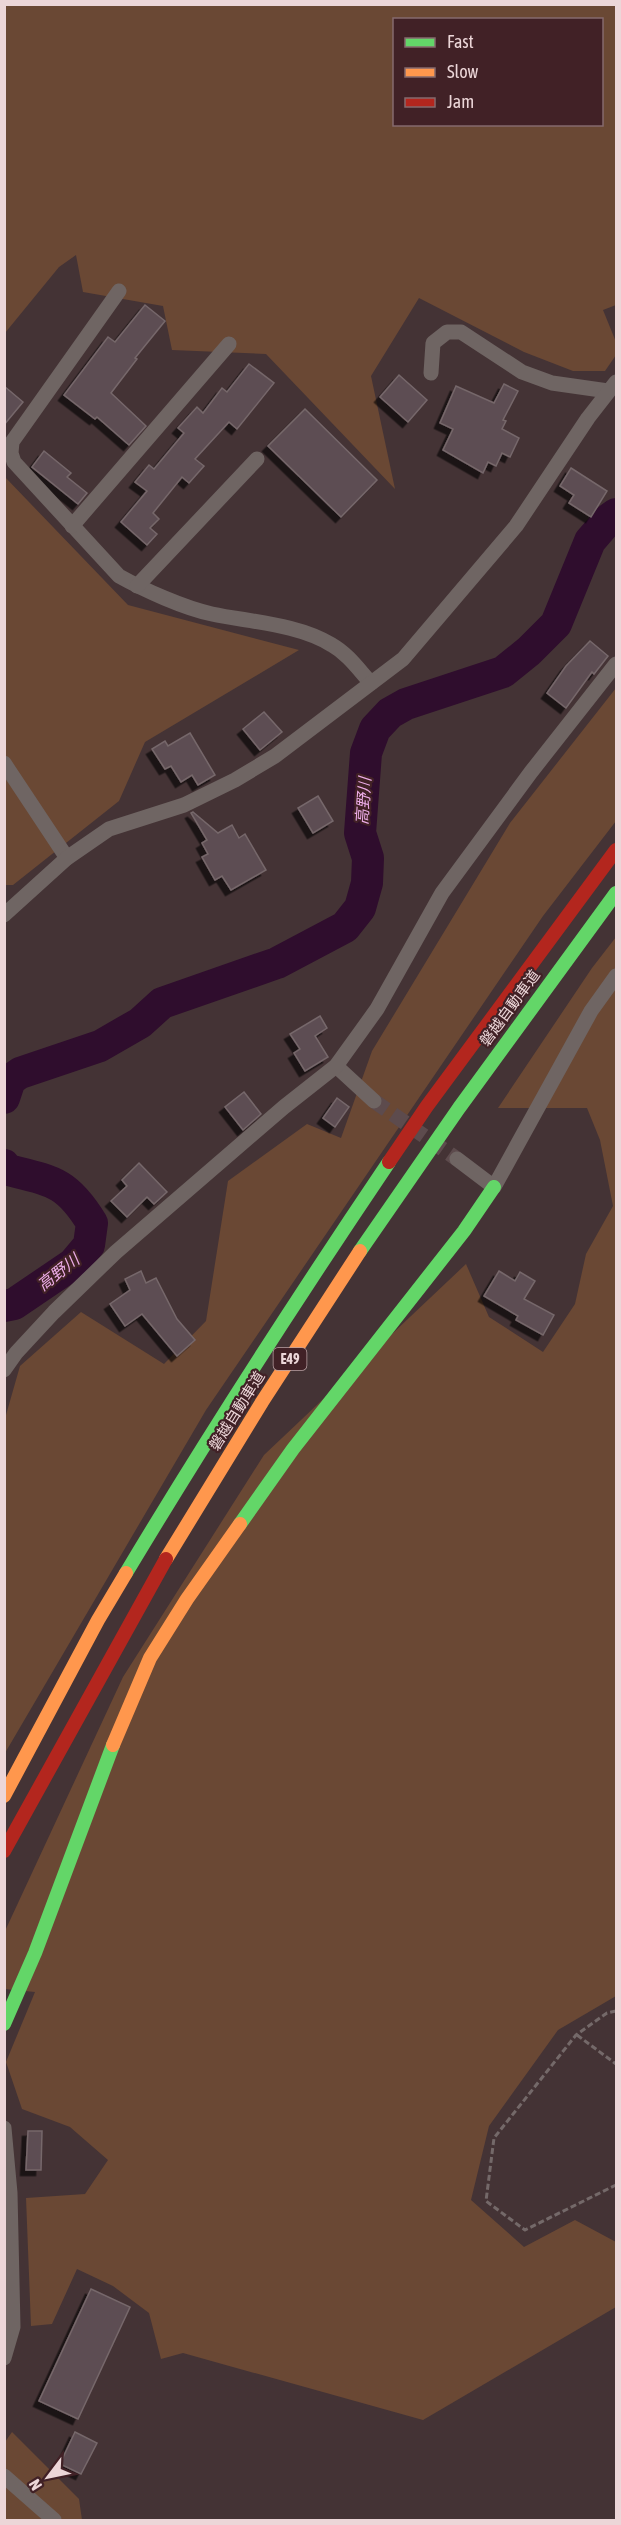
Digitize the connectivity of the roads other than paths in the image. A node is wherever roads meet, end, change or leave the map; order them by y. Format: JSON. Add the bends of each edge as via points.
{"nodes":[{"id":1,"x":119,"y":291,"type":"dead end"},
{"id":2,"x":229,"y":344,"type":"dead end"},
{"id":3,"x":431,"y":373,"type":"dead end"},
{"id":4,"x":612,"y":386,"type":"edge"},
{"id":5,"x":258,"y":459,"type":"dead end"},
{"id":6,"x":72,"y":526,"type":"junction"},
{"id":7,"x":137,"y":586,"type":"junction"},
{"id":8,"x":616,"y":664,"type":"edge"},
{"id":9,"x":371,"y":683,"type":"junction"},
{"id":10,"x":4,"y":763,"type":"edge"},
{"id":11,"x":616,"y":850,"type":"edge"},
{"id":12,"x":67,"y":858,"type":"junction"},
{"id":13,"x":616,"y":893,"type":"edge"},
{"id":14,"x":4,"y":915,"type":"edge"},
{"id":15,"x":616,"y":976,"type":"edge"},
{"id":16,"x":336,"y":1066,"type":"junction"},
{"id":17,"x":374,"y":1101,"type":"tunnel mouth"},
{"id":18,"x":457,"y":1159,"type":"tunnel mouth"},
{"id":19,"x":494,"y":1187,"type":"junction"},
{"id":20,"x":4,"y":1370,"type":"edge"},
{"id":21,"x":4,"y":1796,"type":"edge"},
{"id":22,"x":4,"y":1851,"type":"edge"},
{"id":23,"x":4,"y":2024,"type":"edge"},
{"id":24,"x":4,"y":2128,"type":"edge"},
{"id":25,"x":4,"y":2358,"type":"edge"},
{"id":26,"x":4,"y":2476,"type":"edge"},
{"id":27,"x":54,"y":2520,"type":"edge"}],
"edges":[{"from":1,"to":6,"type":"street","via":[[12,442],[14,462]]},
{"from":2,"to":6,"type":"street"},
{"from":3,"to":4,"type":"street","via":[[433,343],[447,332],[461,332],[522,372],[552,383]]},
{"from":4,"to":9,"type":"street","via":[[516,526],[403,659]]},
{"from":5,"to":7,"type":"street"},
{"from":6,"to":7,"type":"street","via":[[119,576]]},
{"from":7,"to":9,"type":"street","via":[[210,614],[275,624],[330,643],[345,653]]},
{"from":8,"to":16,"type":"street","via":[[442,893],[377,1009]]},
{"from":9,"to":12,"type":"street","via":[[275,756],[235,780],[184,805],[110,829]]},
{"from":10,"to":12,"type":"street"},
{"from":11,"to":21,"type":"main road","name":"磐越自動車道","number":"E49","via":[[427,1106],[292,1305],[98,1620]]},
{"from":12,"to":14,"type":"street"},
{"from":13,"to":22,"type":"main road","name":"磐越自動車道","number":"E49","via":[[446,1124],[307,1331],[122,1634]]},
{"from":15,"to":19,"type":"street","via":[[591,1011]]},
{"from":16,"to":17,"type":"street"},
{"from":16,"to":20,"type":"street","via":[[116,1252],[54,1312]]},
{"from":18,"to":19,"type":"street"},
{"from":19,"to":23,"type":"main road","via":[[293,1449],[150,1658]]},
{"from":24,"to":25,"type":"street","via":[[10,2193],[13,2327]]},
{"from":26,"to":27,"type":"street"}]}
